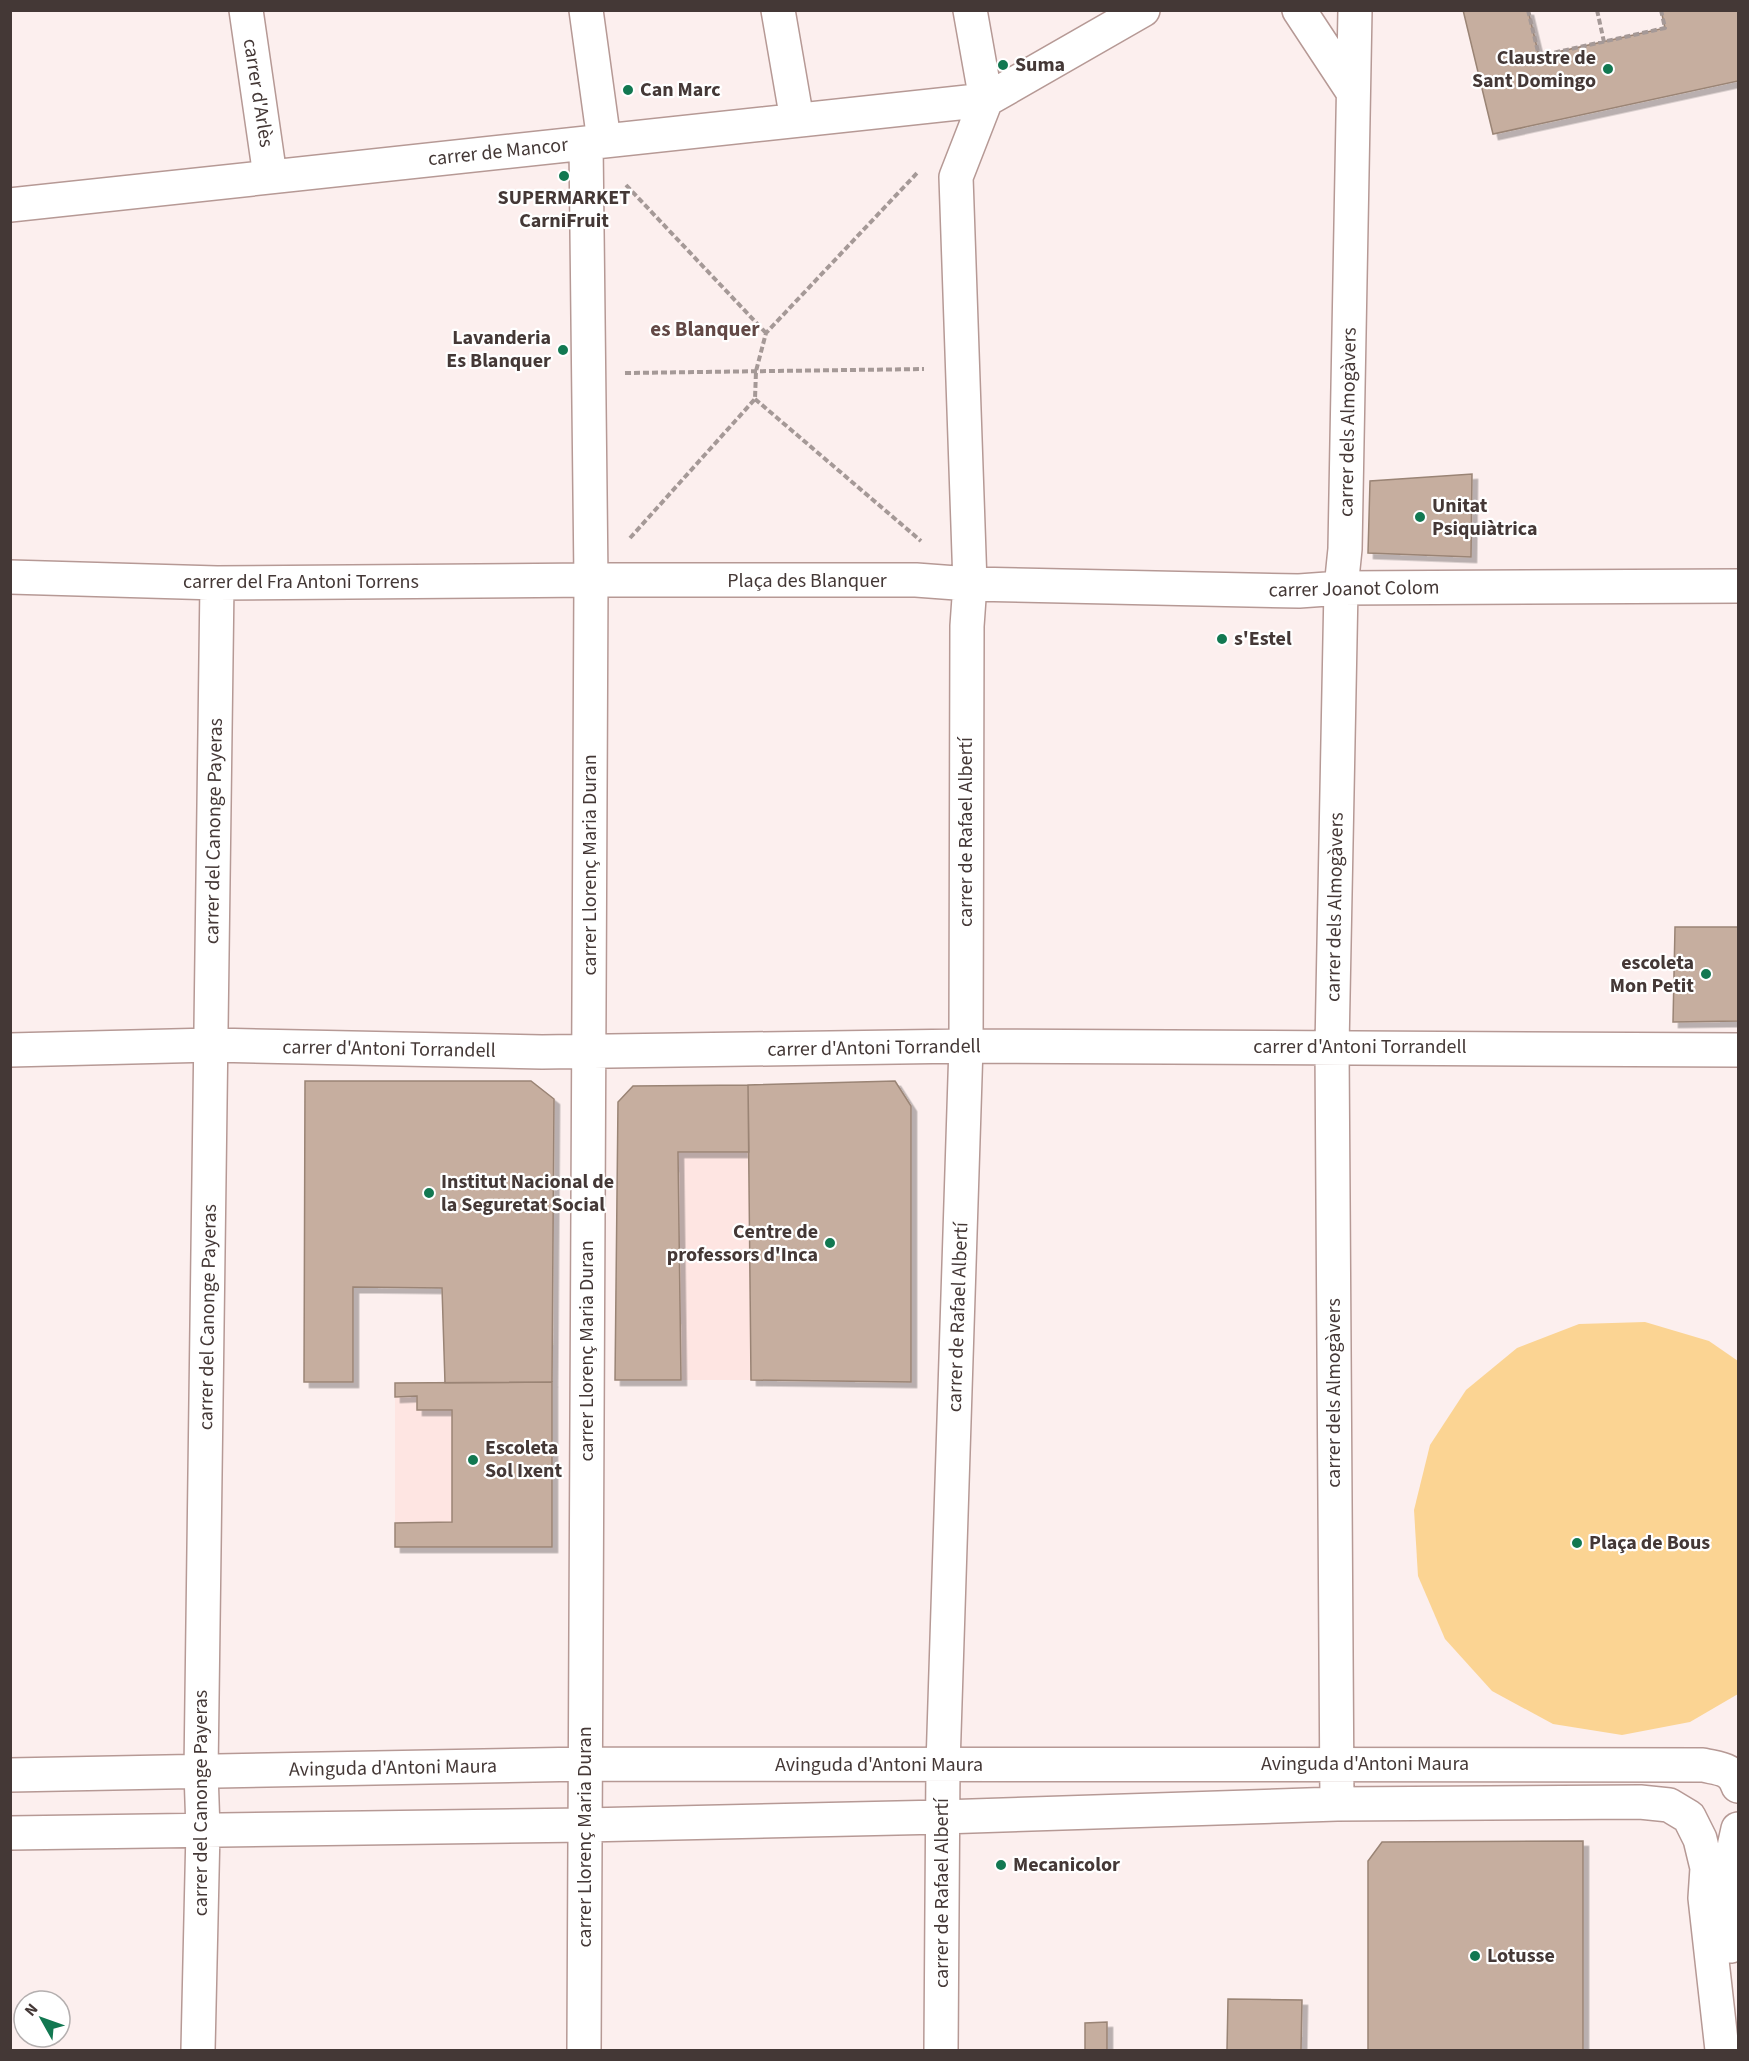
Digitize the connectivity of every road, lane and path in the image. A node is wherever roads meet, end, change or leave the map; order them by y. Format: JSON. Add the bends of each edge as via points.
{"nodes":[{"id":1,"x":246,"y":10,"type":"edge"},
{"id":2,"x":586,"y":10,"type":"edge"},
{"id":3,"x":778,"y":10,"type":"edge"},
{"id":4,"x":970,"y":10,"type":"edge"},
{"id":5,"x":1143,"y":10,"type":"edge"},
{"id":6,"x":1299,"y":10,"type":"edge"},
{"id":7,"x":1355,"y":10,"type":"edge"},
{"id":8,"x":1528,"y":10,"type":"edge"},
{"id":9,"x":1597,"y":10,"type":"edge"},
{"id":10,"x":1661,"y":10,"type":"edge"},
{"id":11,"x":1604,"y":42,"type":"junction"},
{"id":12,"x":1353,"y":92,"type":"junction"},
{"id":13,"x":986,"y":99,"type":"junction"},
{"id":14,"x":797,"y":120,"type":"junction"},
{"id":15,"x":595,"y":142,"type":"junction"},
{"id":16,"x":919,"y":170,"type":"dead end"},
{"id":17,"x":270,"y":176,"type":"junction"},
{"id":18,"x":10,"y":205,"type":"edge"},
{"id":19,"x":766,"y":333,"type":"junction"},
{"id":20,"x":963,"y":368,"type":"junction"},
{"id":21,"x":756,"y":371,"type":"junction"},
{"id":22,"x":589,"y":374,"type":"junction"},
{"id":23,"x":755,"y":399,"type":"junction"},
{"id":24,"x":924,"y":544,"type":"dead end"},
{"id":25,"x":10,"y":577,"type":"edge"},
{"id":26,"x":591,"y":580,"type":"junction"},
{"id":27,"x":217,"y":583,"type":"junction"},
{"id":28,"x":970,"y":584,"type":"junction"},
{"id":29,"x":1738,"y":586,"type":"edge"},
{"id":30,"x":1341,"y":588,"type":"junction"},
{"id":31,"x":212,"y":1046,"type":"junction"},
{"id":32,"x":966,"y":1046,"type":"junction"},
{"id":33,"x":1332,"y":1047,"type":"junction"},
{"id":34,"x":10,"y":1050,"type":"edge"},
{"id":35,"x":1738,"y":1050,"type":"edge"},
{"id":36,"x":589,"y":1051,"type":"junction"},
{"id":37,"x":585,"y":1764,"type":"junction"},
{"id":38,"x":1336,"y":1764,"type":"junction"},
{"id":39,"x":943,"y":1765,"type":"junction"},
{"id":40,"x":201,"y":1772,"type":"junction"},
{"id":41,"x":10,"y":1775,"type":"edge"},
{"id":42,"x":1738,"y":1786,"type":"edge"},
{"id":43,"x":1337,"y":1804,"type":"junction"},
{"id":44,"x":942,"y":1817,"type":"junction"},
{"id":45,"x":585,"y":1825,"type":"junction"},
{"id":46,"x":1738,"y":1829,"type":"edge"},
{"id":47,"x":203,"y":1830,"type":"junction"},
{"id":48,"x":10,"y":1833,"type":"edge"},
{"id":49,"x":1738,"y":2019,"type":"edge"},
{"id":50,"x":198,"y":2050,"type":"edge"},
{"id":51,"x":584,"y":2050,"type":"edge"},
{"id":52,"x":941,"y":2050,"type":"edge"},
{"id":53,"x":1722,"y":2050,"type":"edge"}],
"edges":[{"from":1,"to":17,"type":"street","name":"carrer d'Arlès"},
{"from":2,"to":15,"type":"street"},
{"from":3,"to":14,"type":"street"},
{"from":4,"to":13,"type":"street"},
{"from":5,"to":13,"type":"street"},
{"from":6,"to":12,"type":"street"},
{"from":7,"to":12,"type":"street","name":"carrer dels Almogàvers"},
{"from":8,"to":11,"type":"path","via":[[1539,56]]},
{"from":9,"to":11,"type":"path"},
{"from":10,"to":11,"type":"path","via":[[1665,28]]},
{"from":12,"to":30,"type":"street","name":"carrer dels Almogàvers","via":[[1346,549]]},
{"from":13,"to":14,"type":"street","name":"carrer de Mancor"},
{"from":13,"to":20,"type":"street","via":[[957,177]]},
{"from":14,"to":15,"type":"street","name":"carrer de Mancor"},
{"from":15,"to":17,"type":"street","name":"carrer de Mancor"},
{"from":15,"to":19,"type":"path"},
{"from":15,"to":22,"type":"street"},
{"from":16,"to":19,"type":"path"},
{"from":17,"to":18,"type":"street","name":"carrer de Mancor"},
{"from":19,"to":21,"type":"path"},
{"from":20,"to":21,"type":"path"},
{"from":20,"to":28,"type":"street"},
{"from":21,"to":22,"type":"path"},
{"from":21,"to":23,"type":"path"},
{"from":22,"to":26,"type":"street"},
{"from":23,"to":24,"type":"path"},
{"from":23,"to":26,"type":"path"},
{"from":25,"to":27,"type":"street","name":"carrer del Fra Antoni Torrens"},
{"from":26,"to":27,"type":"street","name":"carrer del Fra Antoni Torrens"},
{"from":26,"to":28,"type":"street","name":"Plaça des Blanquer","via":[[916,580]]},
{"from":26,"to":36,"type":"street","name":"carrer Llorenç Maria Duran"},
{"from":27,"to":31,"type":"street","name":"carrer del Canonge Payeras"},
{"from":28,"to":30,"type":"street","name":"carrer Joanot Colom","via":[[1299,591]]},
{"from":28,"to":32,"type":"street","name":"carrer de Rafael Albertí"},
{"from":29,"to":30,"type":"street","name":"carrer Joanot Colom"},
{"from":30,"to":33,"type":"street","name":"carrer dels Almogàvers"},
{"from":31,"to":34,"type":"street","name":"carrer d'Antoni Torrandell"},
{"from":31,"to":36,"type":"street","name":"carrer d'Antoni Torrandell"},
{"from":31,"to":40,"type":"street","name":"carrer del Canonge Payeras"},
{"from":32,"to":33,"type":"street","name":"carrer d'Antoni Torrandell"},
{"from":32,"to":36,"type":"street","name":"carrer d'Antoni Torrandell"},
{"from":32,"to":39,"type":"street","name":"carrer de Rafael Albertí"},
{"from":33,"to":35,"type":"street","name":"carrer d'Antoni Torrandell"},
{"from":33,"to":38,"type":"street","name":"carrer dels Almogàvers"},
{"from":36,"to":37,"type":"street","name":"carrer Llorenç Maria Duran"},
{"from":37,"to":39,"type":"street","name":"Avinguda d'Antoni Maura"},
{"from":37,"to":40,"type":"street","name":"Avinguda d'Antoni Maura"},
{"from":37,"to":45,"type":"street","name":"carrer Llorenç Maria Duran"},
{"from":38,"to":39,"type":"street","name":"Avinguda d'Antoni Maura"},
{"from":38,"to":42,"type":"street","name":"Avinguda d'Antoni Maura","via":[[1703,1765],[1735,1776]]},
{"from":38,"to":43,"type":"street","name":"carrer dels Almogàvers"},
{"from":39,"to":44,"type":"street","name":"carrer de Rafael Albertí"},
{"from":40,"to":41,"type":"street","name":"Avinguda d'Antoni Maura"},
{"from":40,"to":47,"type":"street","name":"carrer del Canonge Payeras"},
{"from":43,"to":44,"type":"street","name":"Avinguda d'Antoni Maura"},
{"from":43,"to":53,"type":"street","name":"Avinguda d'Antoni Maura","via":[[1640,1802],[1669,1805],[1689,1817],[1700,1839],[1707,1868],[1705,1898]]},
{"from":44,"to":45,"type":"street","name":"Avinguda d'Antoni Maura"},
{"from":44,"to":52,"type":"street","name":"carrer de Rafael Albertí"},
{"from":45,"to":47,"type":"street","name":"Avinguda d'Antoni Maura"},
{"from":45,"to":51,"type":"street","name":"carrer Llorenç Maria Duran"},
{"from":46,"to":49,"type":"street","via":[[1731,1860],[1728,1910]]},
{"from":47,"to":48,"type":"street","name":"Avinguda d'Antoni Maura"},
{"from":47,"to":50,"type":"street","name":"carrer del Canonge Payeras"}]}
